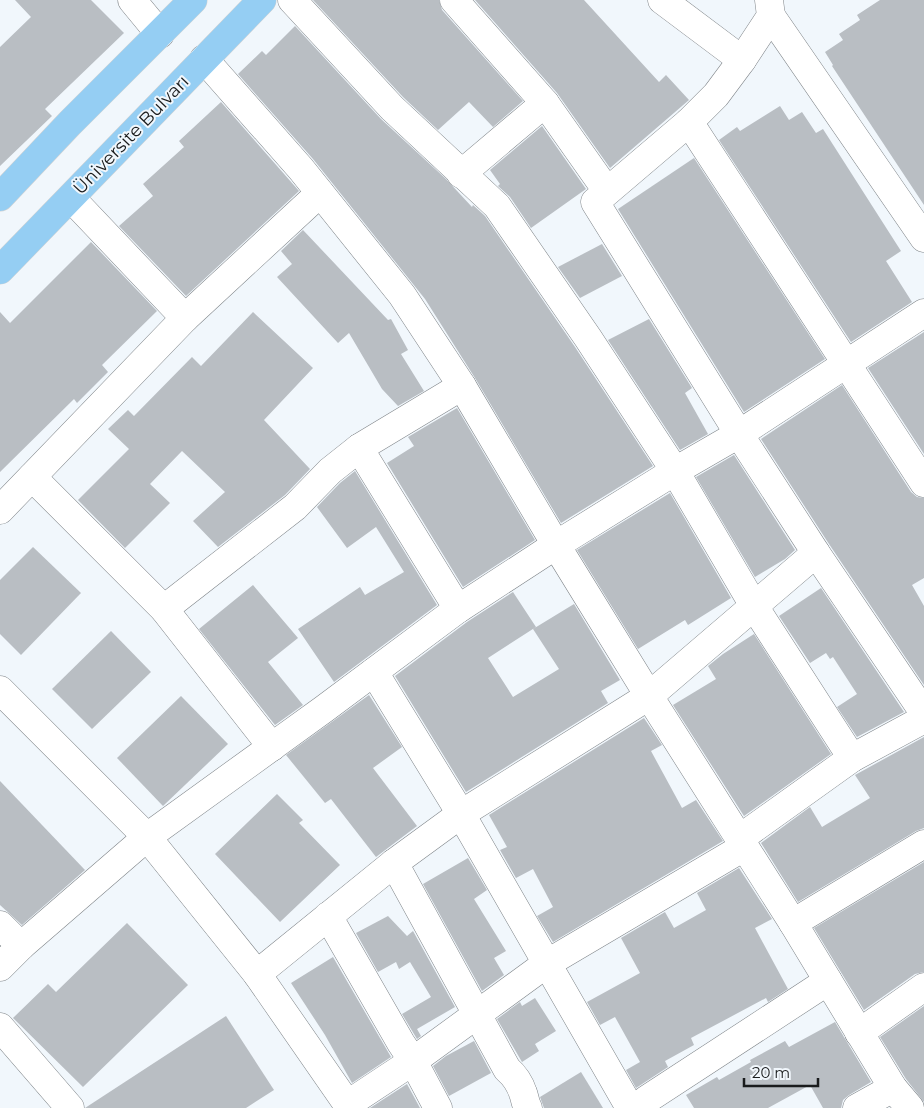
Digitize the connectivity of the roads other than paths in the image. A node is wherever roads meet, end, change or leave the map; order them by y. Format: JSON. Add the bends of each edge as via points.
{"nodes":[{"id":1,"x":132,"y":0,"type":"edge"},
{"id":2,"x":193,"y":0,"type":"edge"},
{"id":3,"x":262,"y":0,"type":"edge"},
{"id":4,"x":292,"y":0,"type":"edge"},
{"id":5,"x":454,"y":0,"type":"edge"},
{"id":6,"x":662,"y":0,"type":"edge"},
{"id":7,"x":770,"y":8,"type":"edge"},
{"id":8,"x":160,"y":34,"type":"junction"},
{"id":9,"x":204,"y":59,"type":"junction"},
{"id":10,"x":742,"y":60,"type":"junction"},
{"id":11,"x":546,"y":103,"type":"junction"},
{"id":12,"x":689,"y":122,"type":"junction"},
{"id":13,"x":461,"y":174,"type":"junction"},
{"id":14,"x":607,"y":190,"type":"junction"},
{"id":15,"x":320,"y":193,"type":"junction"},
{"id":16,"x":0,"y":197,"type":"edge"},
{"id":17,"x":72,"y":198,"type":"junction"},
{"id":18,"x":924,"y":238,"type":"edge"},
{"id":19,"x":0,"y":270,"type":"edge"},
{"id":20,"x":924,"y":313,"type":"edge"},
{"id":21,"x":185,"y":318,"type":"junction"},
{"id":22,"x":848,"y":364,"type":"junction"},
{"id":23,"x":462,"y":386,"type":"junction"},
{"id":24,"x":739,"y":434,"type":"junction"},
{"id":25,"x":359,"y":448,"type":"junction"},
{"id":26,"x":675,"y":471,"type":"junction"},
{"id":27,"x":32,"y":477,"type":"junction"},
{"id":28,"x":924,"y":483,"type":"edge"},
{"id":29,"x":0,"y":510,"type":"edge"},
{"id":30,"x":556,"y":545,"type":"junction"},
{"id":31,"x":816,"y":553,"type":"junction"},
{"id":32,"x":754,"y":606,"type":"junction"},
{"id":33,"x":164,"y":609,"type":"junction"},
{"id":34,"x":458,"y":609,"type":"junction"},
{"id":35,"x":374,"y":672,"type":"junction"},
{"id":36,"x":0,"y":690,"type":"edge"},
{"id":37,"x":649,"y":696,"type":"junction"},
{"id":38,"x":924,"y":713,"type":"edge"},
{"id":39,"x":924,"y":719,"type":"edge"},
{"id":40,"x":272,"y":747,"type":"junction"},
{"id":41,"x":852,"y":758,"type":"junction"},
{"id":42,"x":461,"y":814,"type":"junction"},
{"id":43,"x":147,"y":838,"type":"junction"},
{"id":44,"x":741,"y":843,"type":"junction"},
{"id":45,"x":924,"y":844,"type":"edge"},
{"id":46,"x":394,"y":863,"type":"junction"},
{"id":47,"x":328,"y":916,"type":"junction"},
{"id":48,"x":793,"y":923,"type":"junction"},
{"id":49,"x":0,"y":925,"type":"edge"},
{"id":50,"x":21,"y":946,"type":"junction"},
{"id":51,"x":546,"y":964,"type":"junction"},
{"id":52,"x":0,"y":967,"type":"edge"},
{"id":53,"x":257,"y":974,"type":"junction"},
{"id":54,"x":828,"y":981,"type":"junction"},
{"id":55,"x":924,"y":987,"type":"edge"},
{"id":56,"x":478,"y":1015,"type":"junction"},
{"id":57,"x":0,"y":1027,"type":"edge"},
{"id":58,"x":859,"y":1033,"type":"junction"},
{"id":59,"x":413,"y":1061,"type":"junction"},
{"id":60,"x":902,"y":1098,"type":"edge"},
{"id":61,"x":924,"y":1103,"type":"edge"},
{"id":62,"x":638,"y":1104,"type":"edge"},
{"id":63,"x":349,"y":1106,"type":"edge"},
{"id":64,"x":70,"y":1108,"type":"edge"},
{"id":65,"x":438,"y":1108,"type":"edge"},
{"id":66,"x":528,"y":1108,"type":"edge"},
{"id":67,"x":857,"y":1108,"type":"edge"},
{"id":68,"x":916,"y":1108,"type":"edge"}],
"edges":[{"from":1,"to":8,"type":"street"},
{"from":2,"to":8,"type":"main road"},
{"from":3,"to":9,"type":"main road","name":"Üniversite Bulvarı"},
{"from":4,"to":13,"type":"street","via":[[392,108]]},
{"from":5,"to":11,"type":"street"},
{"from":6,"to":10,"type":"street"},
{"from":7,"to":10,"type":"street"},
{"from":7,"to":18,"type":"street"},
{"from":8,"to":16,"type":"main road"},
{"from":9,"to":15,"type":"street"},
{"from":9,"to":17,"type":"main road","name":"Üniversite Bulvarı"},
{"from":10,"to":12,"type":"street","via":[[716,95]]},
{"from":11,"to":13,"type":"street"},
{"from":11,"to":14,"type":"street"},
{"from":12,"to":14,"type":"street"},
{"from":12,"to":22,"type":"street"},
{"from":13,"to":26,"type":"street","via":[[497,206]]},
{"from":14,"to":24,"type":"street","via":[[595,202]]},
{"from":15,"to":21,"type":"street"},
{"from":15,"to":23,"type":"street","via":[[402,295]]},
{"from":17,"to":19,"type":"main road","name":"Üniversite Bulvarı"},
{"from":17,"to":21,"type":"street"},
{"from":20,"to":22,"type":"street"},
{"from":21,"to":27,"type":"street"},
{"from":22,"to":24,"type":"street"},
{"from":22,"to":28,"type":"street"},
{"from":23,"to":25,"type":"street"},
{"from":23,"to":30,"type":"street"},
{"from":24,"to":26,"type":"street"},
{"from":24,"to":31,"type":"street"},
{"from":25,"to":33,"type":"street","via":[[330,471],[295,507]]},
{"from":25,"to":34,"type":"street"},
{"from":26,"to":30,"type":"street"},
{"from":26,"to":32,"type":"street"},
{"from":27,"to":29,"type":"street"},
{"from":27,"to":33,"type":"street"},
{"from":30,"to":34,"type":"street"},
{"from":30,"to":37,"type":"street"},
{"from":31,"to":32,"type":"street"},
{"from":31,"to":38,"type":"street"},
{"from":32,"to":37,"type":"street"},
{"from":32,"to":41,"type":"street"},
{"from":33,"to":40,"type":"street"},
{"from":34,"to":35,"type":"street"},
{"from":35,"to":40,"type":"street"},
{"from":35,"to":42,"type":"street"},
{"from":36,"to":43,"type":"street"},
{"from":37,"to":42,"type":"street"},
{"from":37,"to":44,"type":"street"},
{"from":39,"to":41,"type":"street"},
{"from":40,"to":43,"type":"street"},
{"from":41,"to":44,"type":"street"},
{"from":42,"to":46,"type":"street"},
{"from":42,"to":51,"type":"street"},
{"from":43,"to":50,"type":"street"},
{"from":43,"to":53,"type":"street"},
{"from":44,"to":48,"type":"street"},
{"from":44,"to":51,"type":"street"},
{"from":45,"to":48,"type":"street"},
{"from":46,"to":47,"type":"street"},
{"from":46,"to":56,"type":"street"},
{"from":47,"to":53,"type":"street"},
{"from":47,"to":59,"type":"street"},
{"from":48,"to":54,"type":"street"},
{"from":49,"to":50,"type":"street"},
{"from":50,"to":52,"type":"street"},
{"from":51,"to":56,"type":"street"},
{"from":51,"to":62,"type":"street"},
{"from":53,"to":63,"type":"street"},
{"from":54,"to":58,"type":"street"},
{"from":54,"to":62,"type":"street"},
{"from":55,"to":58,"type":"street"},
{"from":56,"to":59,"type":"street"},
{"from":56,"to":66,"type":"street","via":[[524,1093]]},
{"from":57,"to":64,"type":"street"},
{"from":58,"to":60,"type":"street"},
{"from":59,"to":63,"type":"street"},
{"from":59,"to":65,"type":"street"},
{"from":60,"to":67,"type":"street"},
{"from":61,"to":68,"type":"street"}]}
